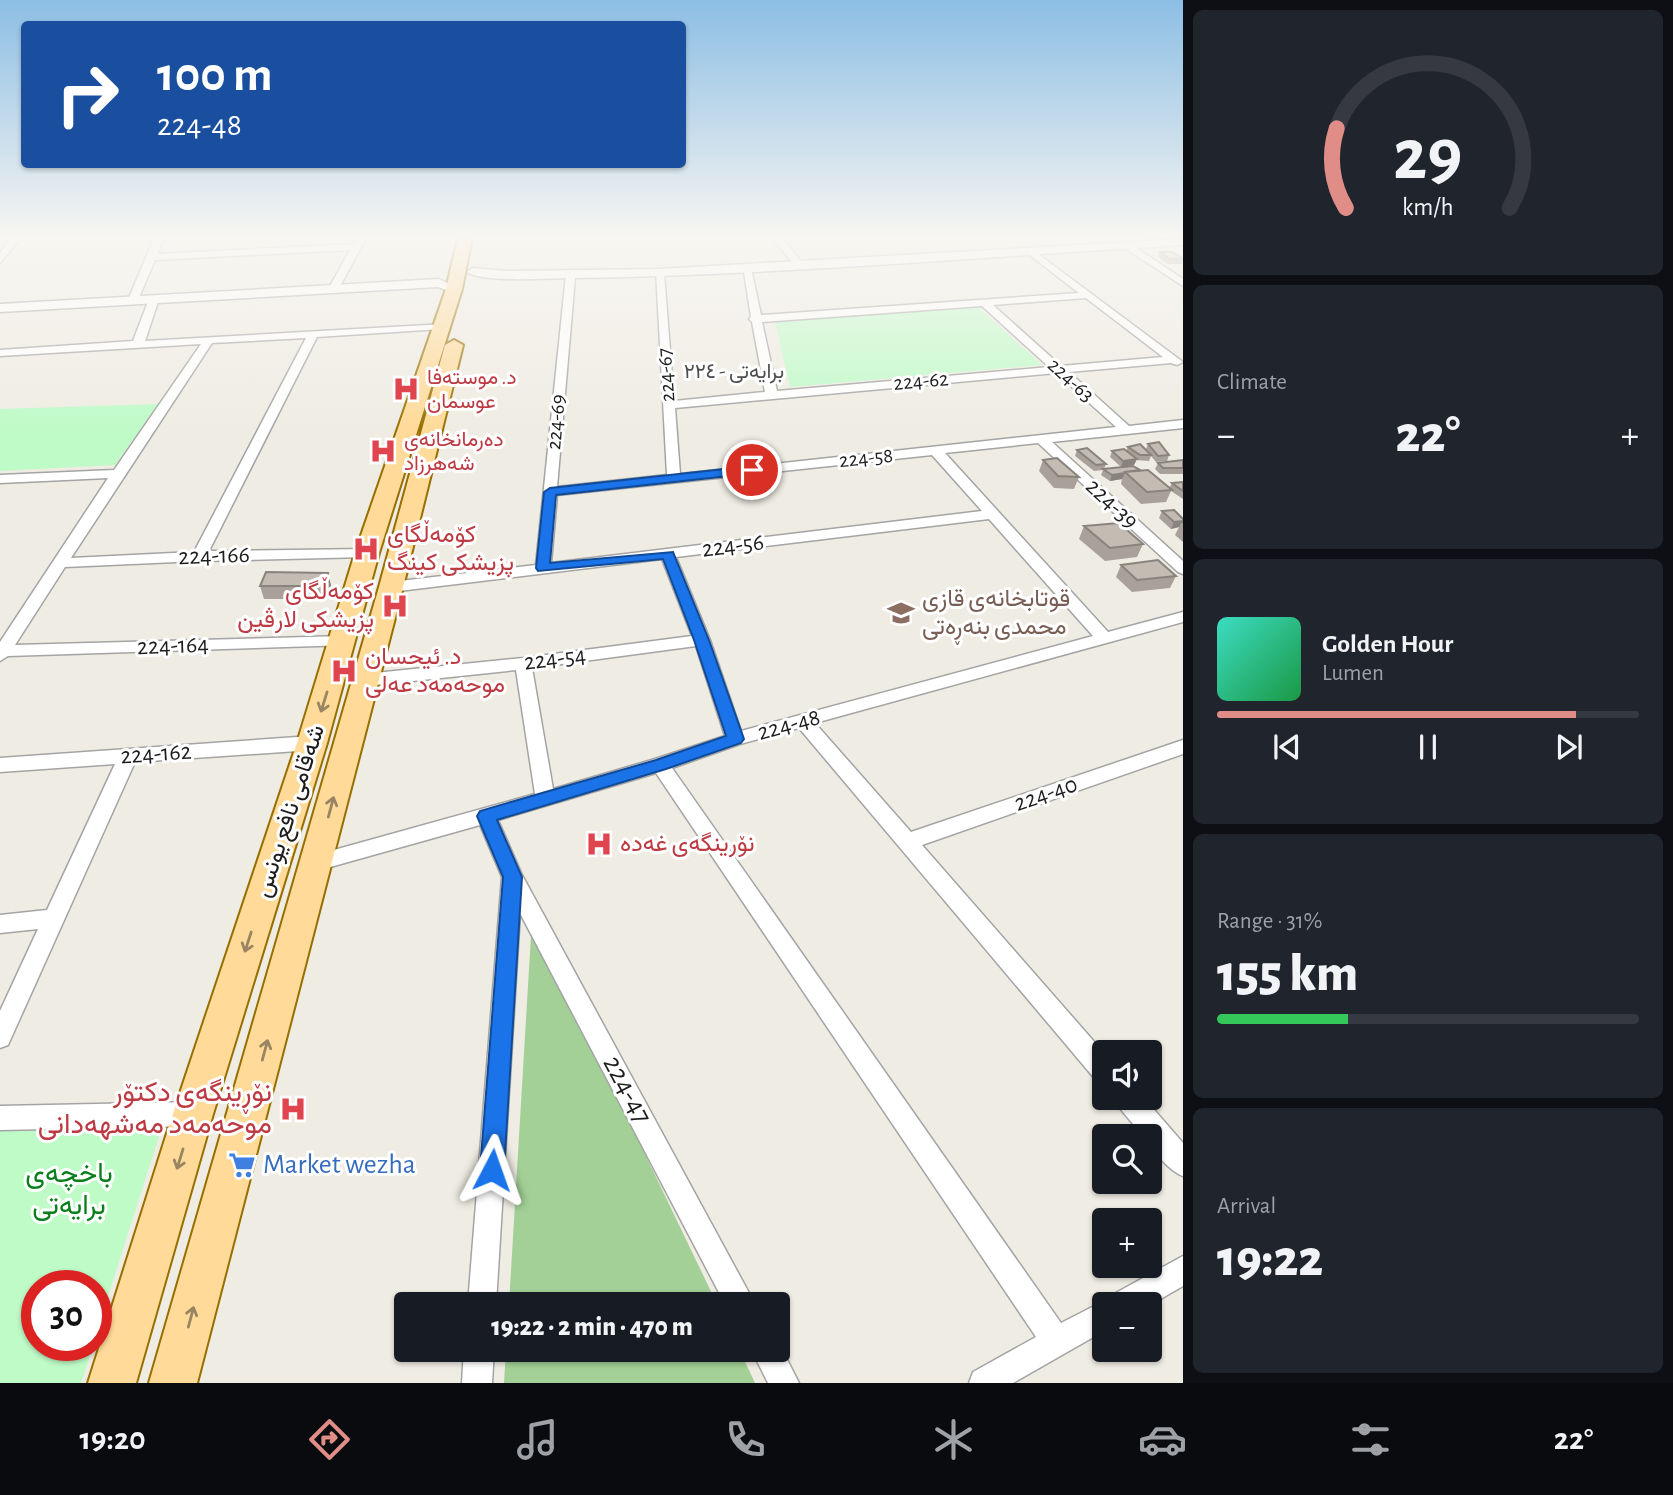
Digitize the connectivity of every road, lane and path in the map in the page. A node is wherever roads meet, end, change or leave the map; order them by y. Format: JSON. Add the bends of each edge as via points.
{"nodes":[{"id":1,"x":91,"y":303,"type":"edge"},
{"id":2,"x":153,"y":303,"type":"edge"},
{"id":3,"x":450,"y":303,"type":"edge"},
{"id":4,"x":452,"y":303,"type":"edge"},
{"id":5,"x":568,"y":303,"type":"edge"},
{"id":6,"x":661,"y":303,"type":"edge"},
{"id":7,"x":751,"y":303,"type":"edge"},
{"id":8,"x":985,"y":303,"type":"junction"},
{"id":9,"x":991,"y":303,"type":"edge"},
{"id":10,"x":1099,"y":303,"type":"edge"},
{"id":11,"x":0,"y":308,"type":"edge"},
{"id":12,"x":754,"y":319,"type":"junction"},
{"id":13,"x":441,"y":326,"type":"junction"},
{"id":14,"x":313,"y":334,"type":"junction"},
{"id":15,"x":209,"y":341,"type":"junction"},
{"id":16,"x":138,"y":344,"type":"junction"},
{"id":17,"x":0,"y":353,"type":"edge"},
{"id":18,"x":1178,"y":363,"type":"edge"},
{"id":19,"x":1058,"y":369,"type":"junction"},
{"id":20,"x":772,"y":395,"type":"junction"},
{"id":21,"x":668,"y":405,"type":"junction"},
{"id":22,"x":1183,"y":424,"type":"edge"},
{"id":23,"x":1166,"y":426,"type":"junction"},
{"id":24,"x":1126,"y":430,"type":"junction"},
{"id":25,"x":1041,"y":439,"type":"junction"},
{"id":26,"x":1183,"y":439,"type":"edge"},
{"id":27,"x":935,"y":450,"type":"junction"},
{"id":28,"x":118,"y":474,"type":"junction"},
{"id":29,"x":674,"y":478,"type":"junction"},
{"id":30,"x":0,"y":479,"type":"edge"},
{"id":31,"x":405,"y":481,"type":"junction"},
{"id":32,"x":550,"y":492,"type":"junction"},
{"id":33,"x":992,"y":514,"type":"junction"},
{"id":34,"x":368,"y":553,"type":"junction"},
{"id":35,"x":668,"y":555,"type":"junction"},
{"id":36,"x":199,"y":556,"type":"junction"},
{"id":37,"x":60,"y":563,"type":"junction"},
{"id":38,"x":543,"y":568,"type":"junction"},
{"id":39,"x":1183,"y":569,"type":"edge"},
{"id":40,"x":391,"y":587,"type":"junction"},
{"id":41,"x":1183,"y":617,"type":"edge"},
{"id":42,"x":1104,"y":638,"type":"junction"},
{"id":43,"x":343,"y":640,"type":"junction"},
{"id":44,"x":702,"y":640,"type":"junction"},
{"id":45,"x":1,"y":653,"type":"edge"},
{"id":46,"x":523,"y":664,"type":"junction"},
{"id":47,"x":365,"y":680,"type":"junction"},
{"id":48,"x":803,"y":721,"type":"junction"},
{"id":49,"x":736,"y":739,"type":"junction"},
{"id":50,"x":312,"y":743,"type":"junction"},
{"id":51,"x":1183,"y":747,"type":"edge"},
{"id":52,"x":128,"y":756,"type":"junction"},
{"id":53,"x":0,"y":765,"type":"edge"},
{"id":54,"x":660,"y":765,"type":"junction"},
{"id":55,"x":545,"y":796,"type":"junction"},
{"id":56,"x":486,"y":816,"type":"junction"},
{"id":57,"x":909,"y":841,"type":"junction"},
{"id":58,"x":316,"y":863,"type":"junction"},
{"id":59,"x":512,"y":877,"type":"junction"},
{"id":60,"x":53,"y":918,"type":"junction"},
{"id":61,"x":0,"y":924,"type":"edge"},
{"id":62,"x":0,"y":1037,"type":"edge"},
{"id":63,"x":1092,"y":1057,"type":"edge"},
{"id":64,"x":1138,"y":1110,"type":"edge"},
{"id":65,"x":194,"y":1114,"type":"junction"},
{"id":66,"x":0,"y":1118,"type":"edge"},
{"id":67,"x":1183,"y":1163,"type":"edge"},
{"id":68,"x":1183,"y":1270,"type":"edge"},
{"id":69,"x":483,"y":1292,"type":"edge"},
{"id":70,"x":735,"y":1292,"type":"edge"},
{"id":71,"x":1145,"y":1292,"type":"edge"},
{"id":72,"x":1092,"y":1322,"type":"edge"},
{"id":73,"x":1056,"y":1342,"type":"junction"},
{"id":74,"x":478,"y":1362,"type":"edge"},
{"id":75,"x":772,"y":1362,"type":"edge"},
{"id":76,"x":112,"y":1383,"type":"edge"},
{"id":77,"x":173,"y":1383,"type":"edge"},
{"id":78,"x":477,"y":1383,"type":"edge"},
{"id":79,"x":784,"y":1383,"type":"edge"},
{"id":80,"x":984,"y":1383,"type":"edge"}],
"edges":[{"from":1,"to":11,"type":"street"},
{"from":2,"to":16,"type":"street"},
{"from":3,"to":13,"type":"main road","name":"شەقامی نافع یونس"},
{"from":4,"to":31,"type":"main road","name":"شەقامی نافع یونس"},
{"from":5,"to":32,"type":"street","name":"224-69"},
{"from":6,"to":21,"type":"street","name":"224-67"},
{"from":7,"to":12,"type":"street"},
{"from":8,"to":9,"type":"street"},
{"from":8,"to":12,"type":"street"},
{"from":8,"to":19,"type":"street","name":"224-63"},
{"from":10,"to":18,"type":"street"},
{"from":12,"to":20,"type":"street"},
{"from":13,"to":14,"type":"street"},
{"from":13,"to":31,"type":"main road","name":"شەقامی نافع یونس"},
{"from":14,"to":15,"type":"street"},
{"from":14,"to":36,"type":"street"},
{"from":15,"to":16,"type":"street"},
{"from":15,"to":28,"type":"street"},
{"from":16,"to":17,"type":"street"},
{"from":18,"to":19,"type":"street","name":"224-62"},
{"from":19,"to":20,"type":"street","name":"224-62"},
{"from":19,"to":24,"type":"street","name":"224-63"},
{"from":20,"to":21,"type":"street","name":"224-62"},
{"from":21,"to":29,"type":"street","name":"224-67"},
{"from":22,"to":23,"type":"street","name":"224-58"},
{"from":23,"to":24,"type":"street","name":"224-58"},
{"from":23,"to":26,"type":"street"},
{"from":24,"to":25,"type":"street","name":"224-58"},
{"from":25,"to":27,"type":"street","name":"224-58"},
{"from":25,"to":39,"type":"street","name":"224-39"},
{"from":27,"to":29,"type":"street","name":"224-58"},
{"from":27,"to":33,"type":"street"},
{"from":28,"to":30,"type":"street"},
{"from":28,"to":37,"type":"street"},
{"from":29,"to":32,"type":"street","name":"224-58"},
{"from":31,"to":34,"type":"main road","name":"شەقامی نافع یونس"},
{"from":31,"to":40,"type":"main road","name":"شەقامی نافع یونس"},
{"from":32,"to":38,"type":"street","name":"224-69"},
{"from":33,"to":35,"type":"street","name":"224-56"},
{"from":33,"to":42,"type":"street"},
{"from":34,"to":36,"type":"street","name":"224-166"},
{"from":34,"to":43,"type":"main road","name":"شەقامی نافع یونس"},
{"from":35,"to":38,"type":"street","name":"224-56"},
{"from":35,"to":44,"type":"street"},
{"from":36,"to":37,"type":"street","name":"224-166"},
{"from":37,"to":45,"type":"street"},
{"from":38,"to":40,"type":"street","name":"224-56"},
{"from":40,"to":47,"type":"main road","name":"شەقامی نافع یونس"},
{"from":41,"to":42,"type":"street","name":"224-48"},
{"from":42,"to":48,"type":"street","name":"224-48"},
{"from":43,"to":45,"type":"street","name":"224-164"},
{"from":43,"to":50,"type":"main road","name":"شەقامی نافع یونس","one_way":true},
{"from":44,"to":46,"type":"street","name":"224-54"},
{"from":44,"to":49,"type":"street"},
{"from":46,"to":47,"type":"street","name":"224-54"},
{"from":46,"to":55,"type":"street"},
{"from":58,"to":47,"type":"main road","name":"شەقامی نافع یونس","one_way":true},
{"from":48,"to":49,"type":"street","name":"224-48"},
{"from":48,"to":57,"type":"street"},
{"from":49,"to":54,"type":"street","name":"224-48"},
{"from":50,"to":52,"type":"street","name":"224-162"},
{"from":50,"to":65,"type":"main road","name":"شەقامی نافع یونس","one_way":true},
{"from":51,"to":57,"type":"street","name":"224-40"},
{"from":52,"to":53,"type":"street","name":"224-162"},
{"from":52,"to":60,"type":"street"},
{"from":54,"to":55,"type":"street","name":"224-48"},
{"from":54,"to":73,"type":"street"},
{"from":55,"to":56,"type":"street","name":"224-48"},
{"from":56,"to":58,"type":"street","name":"224-48"},
{"from":56,"to":59,"type":"street","name":"224-47"},
{"from":57,"to":63,"type":"street"},
{"from":77,"to":58,"type":"main road","name":"شەقامی نافع یونس","one_way":true},
{"from":59,"to":69,"type":"street"},
{"from":59,"to":70,"type":"street","name":"224-47"},
{"from":60,"to":61,"type":"street"},
{"from":60,"to":62,"type":"street"},
{"from":64,"to":67,"type":"street"},
{"from":65,"to":66,"type":"street"},
{"from":65,"to":76,"type":"main road","name":"شەقامی نافع یونس","one_way":true},
{"from":68,"to":71,"type":"street"},
{"from":72,"to":73,"type":"street"},
{"from":73,"to":80,"type":"street"},
{"from":74,"to":78,"type":"street"},
{"from":75,"to":79,"type":"street"}]}
